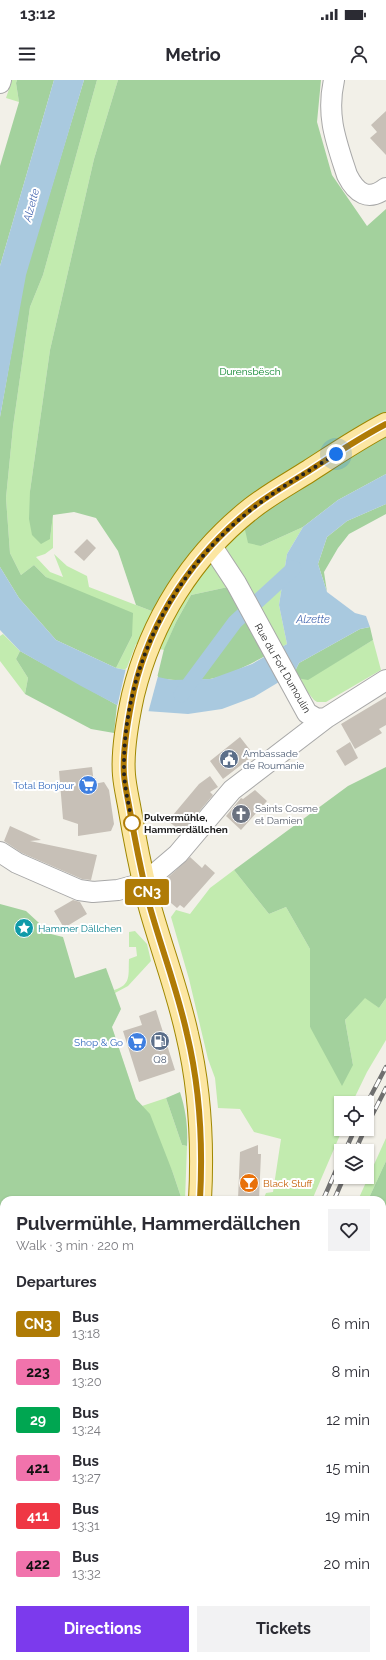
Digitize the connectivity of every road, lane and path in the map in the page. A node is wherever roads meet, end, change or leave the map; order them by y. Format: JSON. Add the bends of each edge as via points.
{"nodes":[{"id":1,"x":1,"y":80,"type":"edge"},
{"id":2,"x":334,"y":80,"type":"edge"},
{"id":3,"x":0,"y":83,"type":"edge"},
{"id":4,"x":386,"y":188,"type":"edge"},
{"id":5,"x":386,"y":424,"type":"edge"},
{"id":6,"x":211,"y":545,"type":"junction"},
{"id":7,"x":386,"y":680,"type":"edge"},
{"id":8,"x":326,"y":718,"type":"junction"},
{"id":9,"x":0,"y":852,"type":"edge"},
{"id":10,"x":9,"y":864,"type":"edge"},
{"id":11,"x":144,"y":883,"type":"junction"},
{"id":12,"x":200,"y":1196,"type":"edge"}],
"edges":[{"from":1,"to":3,"type":"street"},
{"from":2,"to":4,"type":"street","via":[[331,91],[331,122],[336,144],[351,183],[359,192],[366,195],[373,196]]},
{"from":5,"to":6,"type":"main road","via":[[268,496]]},
{"from":6,"to":8,"type":"street","name":"Rue du Fort Dumoulin","via":[[236,583],[307,713],[316,719]]},
{"from":6,"to":11,"type":"main road","via":[[185,577],[162,615],[138,675],[131,705],[124,774]]},
{"from":7,"to":8,"type":"street"},
{"from":8,"to":11,"type":"street","via":[[232,790],[178,854]]},
{"from":9,"to":10,"type":"street"},
{"from":10,"to":11,"type":"street","via":[[79,890],[93,892],[118,890]]},
{"from":11,"to":12,"type":"main road","via":[[188,1036],[200,1123]]}]}
